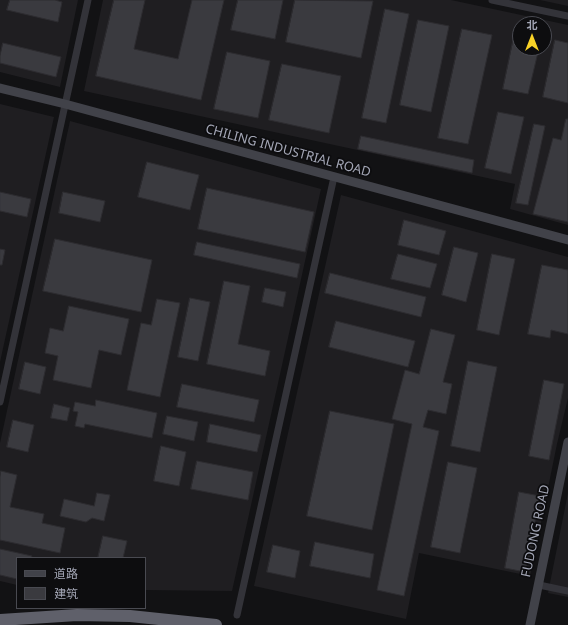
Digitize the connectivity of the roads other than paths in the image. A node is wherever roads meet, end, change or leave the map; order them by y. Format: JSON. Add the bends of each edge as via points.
{"nodes":[{"id":1,"x":88,"y":0,"type":"edge"},
{"id":2,"x":492,"y":0,"type":"edge"},
{"id":3,"x":568,"y":16,"type":"edge"},
{"id":4,"x":0,"y":88,"type":"edge"},
{"id":5,"x":65,"y":104,"type":"junction"},
{"id":6,"x":334,"y":177,"type":"junction"},
{"id":7,"x":568,"y":240,"type":"edge"},
{"id":8,"x":0,"y":402,"type":"edge"},
{"id":9,"x":568,"y":442,"type":"edge"},
{"id":10,"x":539,"y":585,"type":"junction"},
{"id":11,"x":568,"y":591,"type":"edge"},
{"id":12,"x":237,"y":615,"type":"dead end"},
{"id":13,"x":0,"y":620,"type":"edge"},
{"id":14,"x":216,"y":625,"type":"edge"},
{"id":15,"x":530,"y":625,"type":"edge"}],
"edges":[{"from":1,"to":5,"type":"street"},
{"from":2,"to":3,"type":"street"},
{"from":4,"to":5,"type":"street","name":"CHILING INDUSTRIAL ROAD"},
{"from":5,"to":6,"type":"street","name":"CHILING INDUSTRIAL ROAD"},
{"from":5,"to":8,"type":"street"},
{"from":6,"to":7,"type":"street","name":"CHILING INDUSTRIAL ROAD"},
{"from":6,"to":12,"type":"street"},
{"from":9,"to":10,"type":"street","name":"FUDONG ROAD"},
{"from":10,"to":11,"type":"street"},
{"from":10,"to":15,"type":"street","name":"FUDONG ROAD"},
{"from":13,"to":14,"type":"highway","via":[[76,615],[122,616]]}]}
